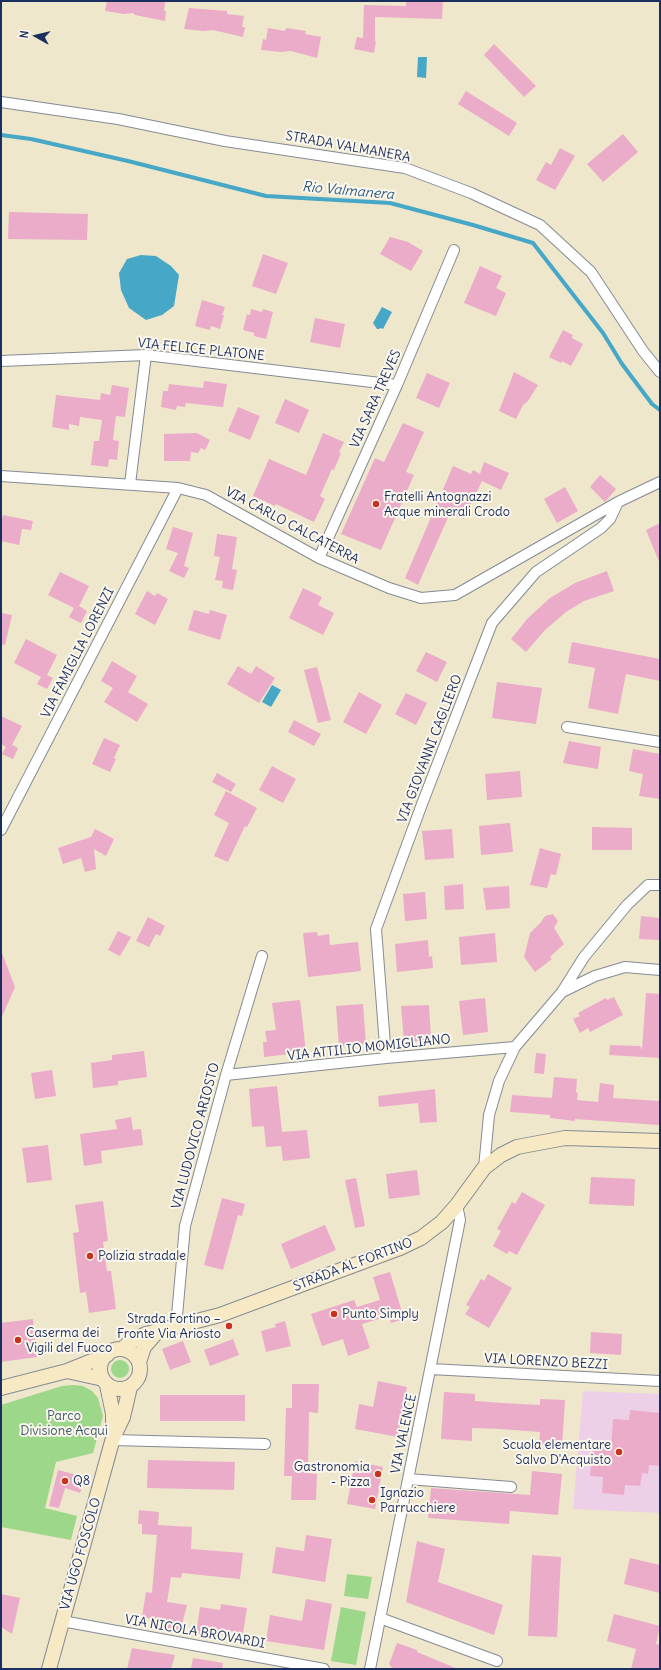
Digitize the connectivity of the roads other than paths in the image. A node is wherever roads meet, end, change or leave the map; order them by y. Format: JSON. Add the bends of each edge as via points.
{"nodes":[{"id":1,"x":1,"y":102,"type":"edge"},
{"id":2,"x":454,"y":250,"type":"dead end"},
{"id":3,"x":146,"y":355,"type":"junction"},
{"id":4,"x":1,"y":361,"type":"edge"},
{"id":5,"x":660,"y":372,"type":"edge"},
{"id":6,"x":397,"y":385,"type":"junction"},
{"id":7,"x":1,"y":476,"type":"edge"},
{"id":8,"x":660,"y":482,"type":"edge"},
{"id":9,"x":130,"y":484,"type":"junction"},
{"id":10,"x":178,"y":488,"type":"junction"},
{"id":11,"x":618,"y":502,"type":"junction"},
{"id":12,"x":320,"y":558,"type":"junction"},
{"id":13,"x":567,"y":728,"type":"dead end"},
{"id":14,"x":660,"y":742,"type":"edge"},
{"id":15,"x":1,"y":830,"type":"edge"},
{"id":16,"x":660,"y":885,"type":"edge"},
{"id":17,"x":262,"y":956,"type":"dead end"},
{"id":18,"x":660,"y":970,"type":"edge"},
{"id":19,"x":562,"y":992,"type":"junction"},
{"id":20,"x":515,"y":1047,"type":"junction"},
{"id":21,"x":386,"y":1058,"type":"junction"},
{"id":22,"x":226,"y":1075,"type":"junction"},
{"id":23,"x":660,"y":1141,"type":"edge"},
{"id":24,"x":484,"y":1168,"type":"junction"},
{"id":25,"x":457,"y":1205,"type":"junction"},
{"id":26,"x":176,"y":1327,"type":"junction"},
{"id":27,"x":157,"y":1332,"type":"junction"},
{"id":28,"x":122,"y":1350,"type":"junction"},
{"id":29,"x":107,"y":1355,"type":"junction"},
{"id":30,"x":139,"y":1362,"type":"junction"},
{"id":31,"x":430,"y":1369,"type":"junction"},
{"id":32,"x":67,"y":1371,"type":"junction"},
{"id":33,"x":660,"y":1381,"type":"edge"},
{"id":34,"x":105,"y":1382,"type":"junction"},
{"id":35,"x":130,"y":1387,"type":"junction"},
{"id":36,"x":1,"y":1388,"type":"edge"},
{"id":37,"x":113,"y":1439,"type":"junction"},
{"id":38,"x":265,"y":1444,"type":"dead end"},
{"id":39,"x":408,"y":1479,"type":"junction"},
{"id":40,"x":511,"y":1487,"type":"dead end"},
{"id":41,"x":380,"y":1618,"type":"junction"},
{"id":42,"x":62,"y":1621,"type":"junction"},
{"id":43,"x":497,"y":1661,"type":"dead end"},
{"id":44,"x":49,"y":1669,"type":"edge"},
{"id":45,"x":324,"y":1669,"type":"edge"},
{"id":46,"x":370,"y":1669,"type":"edge"}],
"edges":[{"from":1,"to":5,"type":"street","name":"STRADA VALMANERA","via":[[118,119],[225,141],[405,168],[471,193],[540,225],[592,272],[643,351]]},
{"from":2,"to":6,"type":"street","name":"VIA SARA TREVES"},
{"from":3,"to":4,"type":"street","name":"VIA FELICE PLATONE"},
{"from":3,"to":6,"type":"street","name":"VIA FELICE PLATONE"},
{"from":3,"to":9,"type":"street"},
{"from":6,"to":12,"type":"street","name":"VIA SARA TREVES"},
{"from":7,"to":9,"type":"street","name":"VIA CARLO CALCATERRA"},
{"from":8,"to":11,"type":"street","name":"VIA CARLO CALCATERRA"},
{"from":9,"to":10,"type":"street","name":"VIA CARLO CALCATERRA"},
{"from":10,"to":12,"type":"street","name":"VIA CARLO CALCATERRA","via":[[206,495]]},
{"from":10,"to":15,"type":"street","name":"VIA FAMIGLIA LORENZI"},
{"from":11,"to":12,"type":"street","name":"VIA CARLO CALCATERRA","via":[[456,595],[421,598],[389,588]]},
{"from":11,"to":21,"type":"street","name":"VIA GIOVANNI CAGLIERO","via":[[610,519],[601,528],[536,572],[492,623],[376,929]]},
{"from":13,"to":14,"type":"street"},
{"from":16,"to":19,"type":"street","via":[[648,885],[627,905],[584,957]]},
{"from":17,"to":22,"type":"street","name":"VIA LUDOVICO ARIOSTO"},
{"from":18,"to":19,"type":"street","via":[[624,967],[595,976]]},
{"from":19,"to":20,"type":"street"},
{"from":20,"to":21,"type":"street","name":"VIA ATTILIO MOMIGLIANO"},
{"from":20,"to":24,"type":"street","via":[[499,1081],[489,1116]]},
{"from":21,"to":22,"type":"street","name":"VIA ATTILIO MOMIGLIANO"},
{"from":22,"to":26,"type":"street","name":"VIA LUDOVICO ARIOSTO","via":[[185,1226]]},
{"from":23,"to":24,"type":"street","name":"STRADA AL FORTINO","via":[[565,1138],[517,1146]]},
{"from":24,"to":25,"type":"street","name":"STRADA AL FORTINO"},
{"from":25,"to":26,"type":"street","name":"STRADA AL FORTINO","via":[[442,1222],[405,1246],[220,1314]]},
{"from":25,"to":31,"type":"street","name":"VIA VALENCE","via":[[460,1220]]},
{"from":26,"to":27,"type":"street","name":"STRADA AL FORTINO"},
{"from":27,"to":28,"type":"street","name":"STRADA AL FORTINO","via":[[137,1337]]},
{"from":27,"to":30,"type":"street","via":[[144,1348]]},
{"from":28,"to":29,"type":"street"},
{"from":28,"to":30,"type":"street","via":[[132,1353]]},
{"from":29,"to":32,"type":"street"},
{"from":29,"to":34,"type":"street","via":[[100,1369]]},
{"from":30,"to":35,"type":"street","via":[[138,1379]]},
{"from":31,"to":33,"type":"street","name":"VIA LORENZO BEZZI"},
{"from":31,"to":39,"type":"street","name":"VIA VALENCE"},
{"from":32,"to":34,"type":"street"},
{"from":32,"to":36,"type":"street"},
{"from":34,"to":35,"type":"street","via":[[118,1389]]},
{"from":34,"to":37,"type":"street","name":"VIA UGO FOSCOLO","via":[[113,1414]]},
{"from":35,"to":37,"type":"street","name":"VIA UGO FOSCOLO","via":[[123,1417]]},
{"from":37,"to":38,"type":"street"},
{"from":37,"to":42,"type":"street","name":"VIA UGO FOSCOLO"},
{"from":39,"to":40,"type":"street"},
{"from":39,"to":41,"type":"street","name":"VIA VALENCE"},
{"from":41,"to":43,"type":"street"},
{"from":41,"to":46,"type":"street","name":"VIA VALENCE"},
{"from":42,"to":44,"type":"street","name":"VIA UGO FOSCOLO"},
{"from":42,"to":45,"type":"street","name":"VIA NICOLA BROVARDI"}]}
